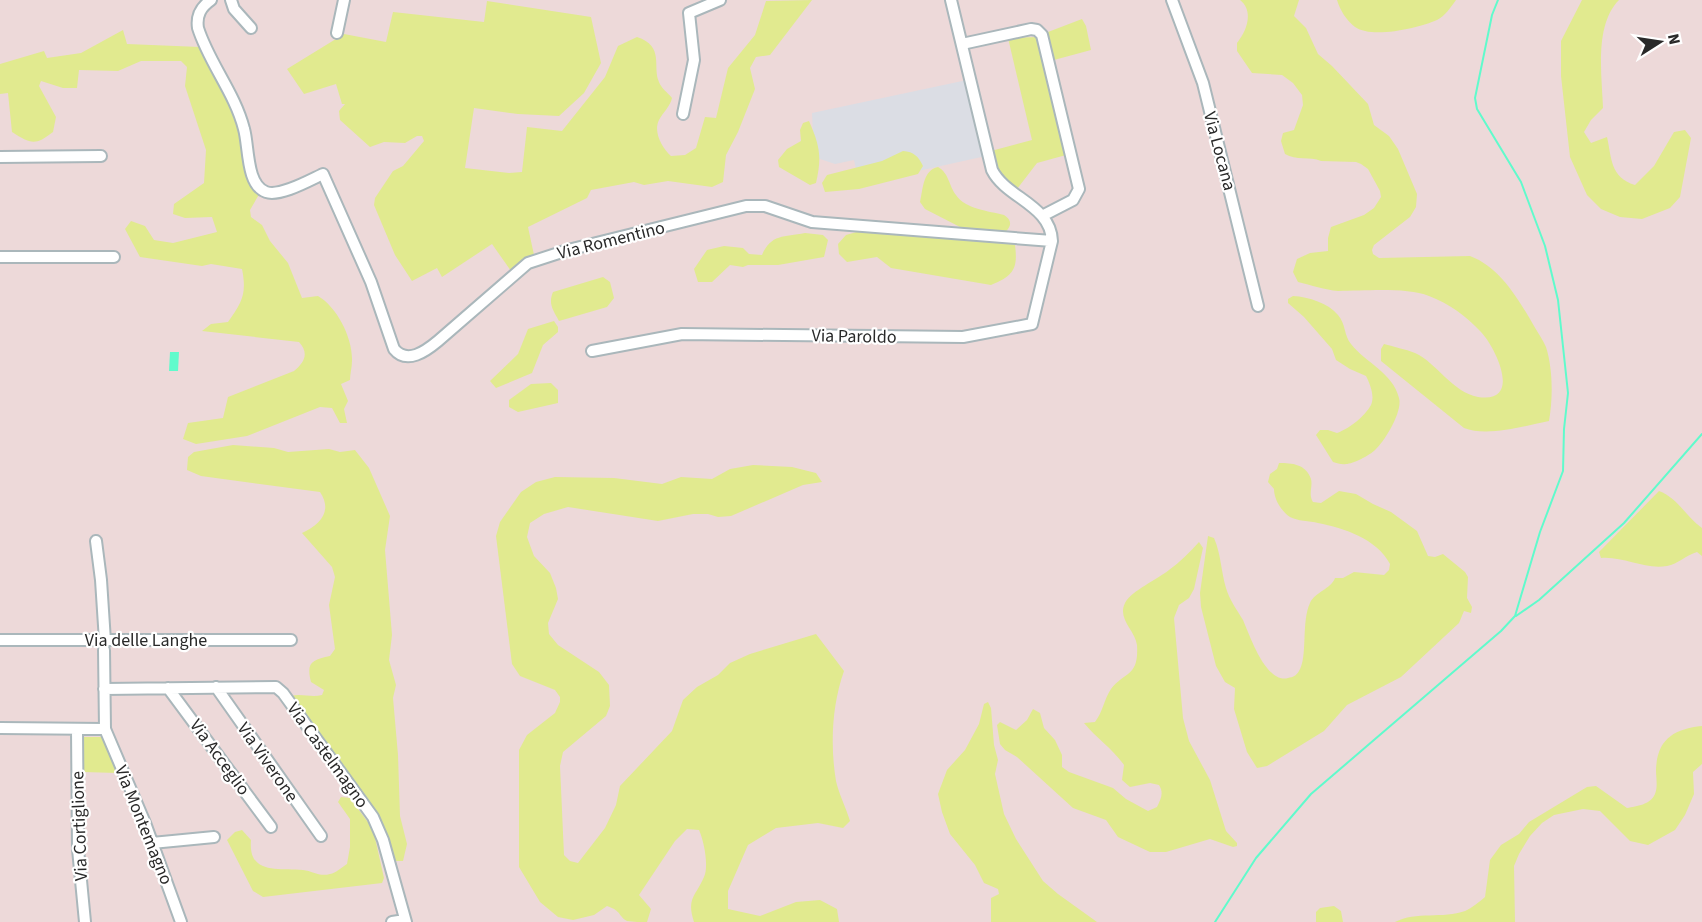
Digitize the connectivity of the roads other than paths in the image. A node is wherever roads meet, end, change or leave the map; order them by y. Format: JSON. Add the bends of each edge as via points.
{"nodes":[{"id":1,"x":211,"y":0,"type":"edge"},
{"id":2,"x":231,"y":0,"type":"edge"},
{"id":3,"x":344,"y":0,"type":"edge"},
{"id":4,"x":720,"y":0,"type":"edge"},
{"id":5,"x":951,"y":0,"type":"edge"},
{"id":6,"x":1172,"y":0,"type":"edge"},
{"id":7,"x":251,"y":28,"type":"dead end"},
{"id":8,"x":337,"y":33,"type":"dead end"},
{"id":9,"x":962,"y":44,"type":"junction"},
{"id":10,"x":683,"y":114,"type":"dead end"},
{"id":11,"x":101,"y":156,"type":"dead end"},
{"id":12,"x":0,"y":157,"type":"edge"},
{"id":13,"x":1042,"y":216,"type":"junction"},
{"id":14,"x":1052,"y":242,"type":"junction"},
{"id":15,"x":114,"y":257,"type":"dead end"},
{"id":16,"x":0,"y":258,"type":"edge"},
{"id":17,"x":1257,"y":306,"type":"dead end"},
{"id":18,"x":592,"y":351,"type":"dead end"},
{"id":19,"x":96,"y":541,"type":"dead end"},
{"id":20,"x":291,"y":639,"type":"dead end"},
{"id":21,"x":0,"y":640,"type":"edge"},
{"id":22,"x":104,"y":645,"type":"junction"},
{"id":23,"x":216,"y":687,"type":"junction"},
{"id":24,"x":168,"y":688,"type":"junction"},
{"id":25,"x":104,"y":689,"type":"junction"},
{"id":26,"x":0,"y":728,"type":"edge"},
{"id":27,"x":77,"y":729,"type":"junction"},
{"id":28,"x":105,"y":729,"type":"junction"},
{"id":29,"x":271,"y":827,"type":"dead end"},
{"id":30,"x":321,"y":836,"type":"dead end"},
{"id":31,"x":214,"y":837,"type":"dead end"},
{"id":32,"x":152,"y":843,"type":"junction"},
{"id":33,"x":406,"y":921,"type":"edge"},
{"id":34,"x":85,"y":922,"type":"edge"},
{"id":35,"x":181,"y":922,"type":"edge"},
{"id":36,"x":392,"y":922,"type":"edge"}],
"edges":[{"from":1,"to":14,"type":"street","name":"Via Romentino","via":[[200,11],[198,28],[242,120],[254,179],[271,193],[323,174],[371,282],[394,349],[402,356],[424,352],[528,263],[746,206],[765,206],[812,222]]},
{"from":2,"to":7,"type":"street"},
{"from":3,"to":8,"type":"street"},
{"from":4,"to":10,"type":"street","via":[[688,14],[694,60]]},
{"from":5,"to":9,"type":"street"},
{"from":6,"to":17,"type":"street","name":"Via Locana","via":[[1203,83]]},
{"from":9,"to":13,"type":"street","via":[[992,170],[1000,182]]},
{"from":9,"to":13,"type":"street","via":[[1031,29],[1042,35],[1079,189],[1071,201]]},
{"from":11,"to":12,"type":"street"},
{"from":13,"to":14,"type":"street"},
{"from":14,"to":18,"type":"street","name":"Via Paroldo","via":[[1032,324],[954,337],[682,334]]},
{"from":15,"to":16,"type":"street"},
{"from":19,"to":22,"type":"street"},
{"from":20,"to":22,"type":"street","name":"Via delle Langhe"},
{"from":21,"to":22,"type":"street","name":"Via delle Langhe"},
{"from":22,"to":25,"type":"street"},
{"from":23,"to":24,"type":"street","name":"Via Castelmagno"},
{"from":23,"to":30,"type":"street","name":"Via Viverone"},
{"from":23,"to":33,"type":"street","name":"Via Castelmagno","via":[[276,687],[283,693],[373,817]]},
{"from":24,"to":25,"type":"street","name":"Via Castelmagno"},
{"from":24,"to":29,"type":"street","name":"Via Acceglio"},
{"from":25,"to":28,"type":"street"},
{"from":26,"to":27,"type":"street"},
{"from":27,"to":28,"type":"street"},
{"from":27,"to":34,"type":"street","name":"Via Cortiglione","via":[[78,849]]},
{"from":28,"to":32,"type":"street","name":"Via Montemagno"},
{"from":31,"to":32,"type":"street"},
{"from":32,"to":35,"type":"street","name":"Via Montemagno"},
{"from":33,"to":36,"type":"street"}]}
